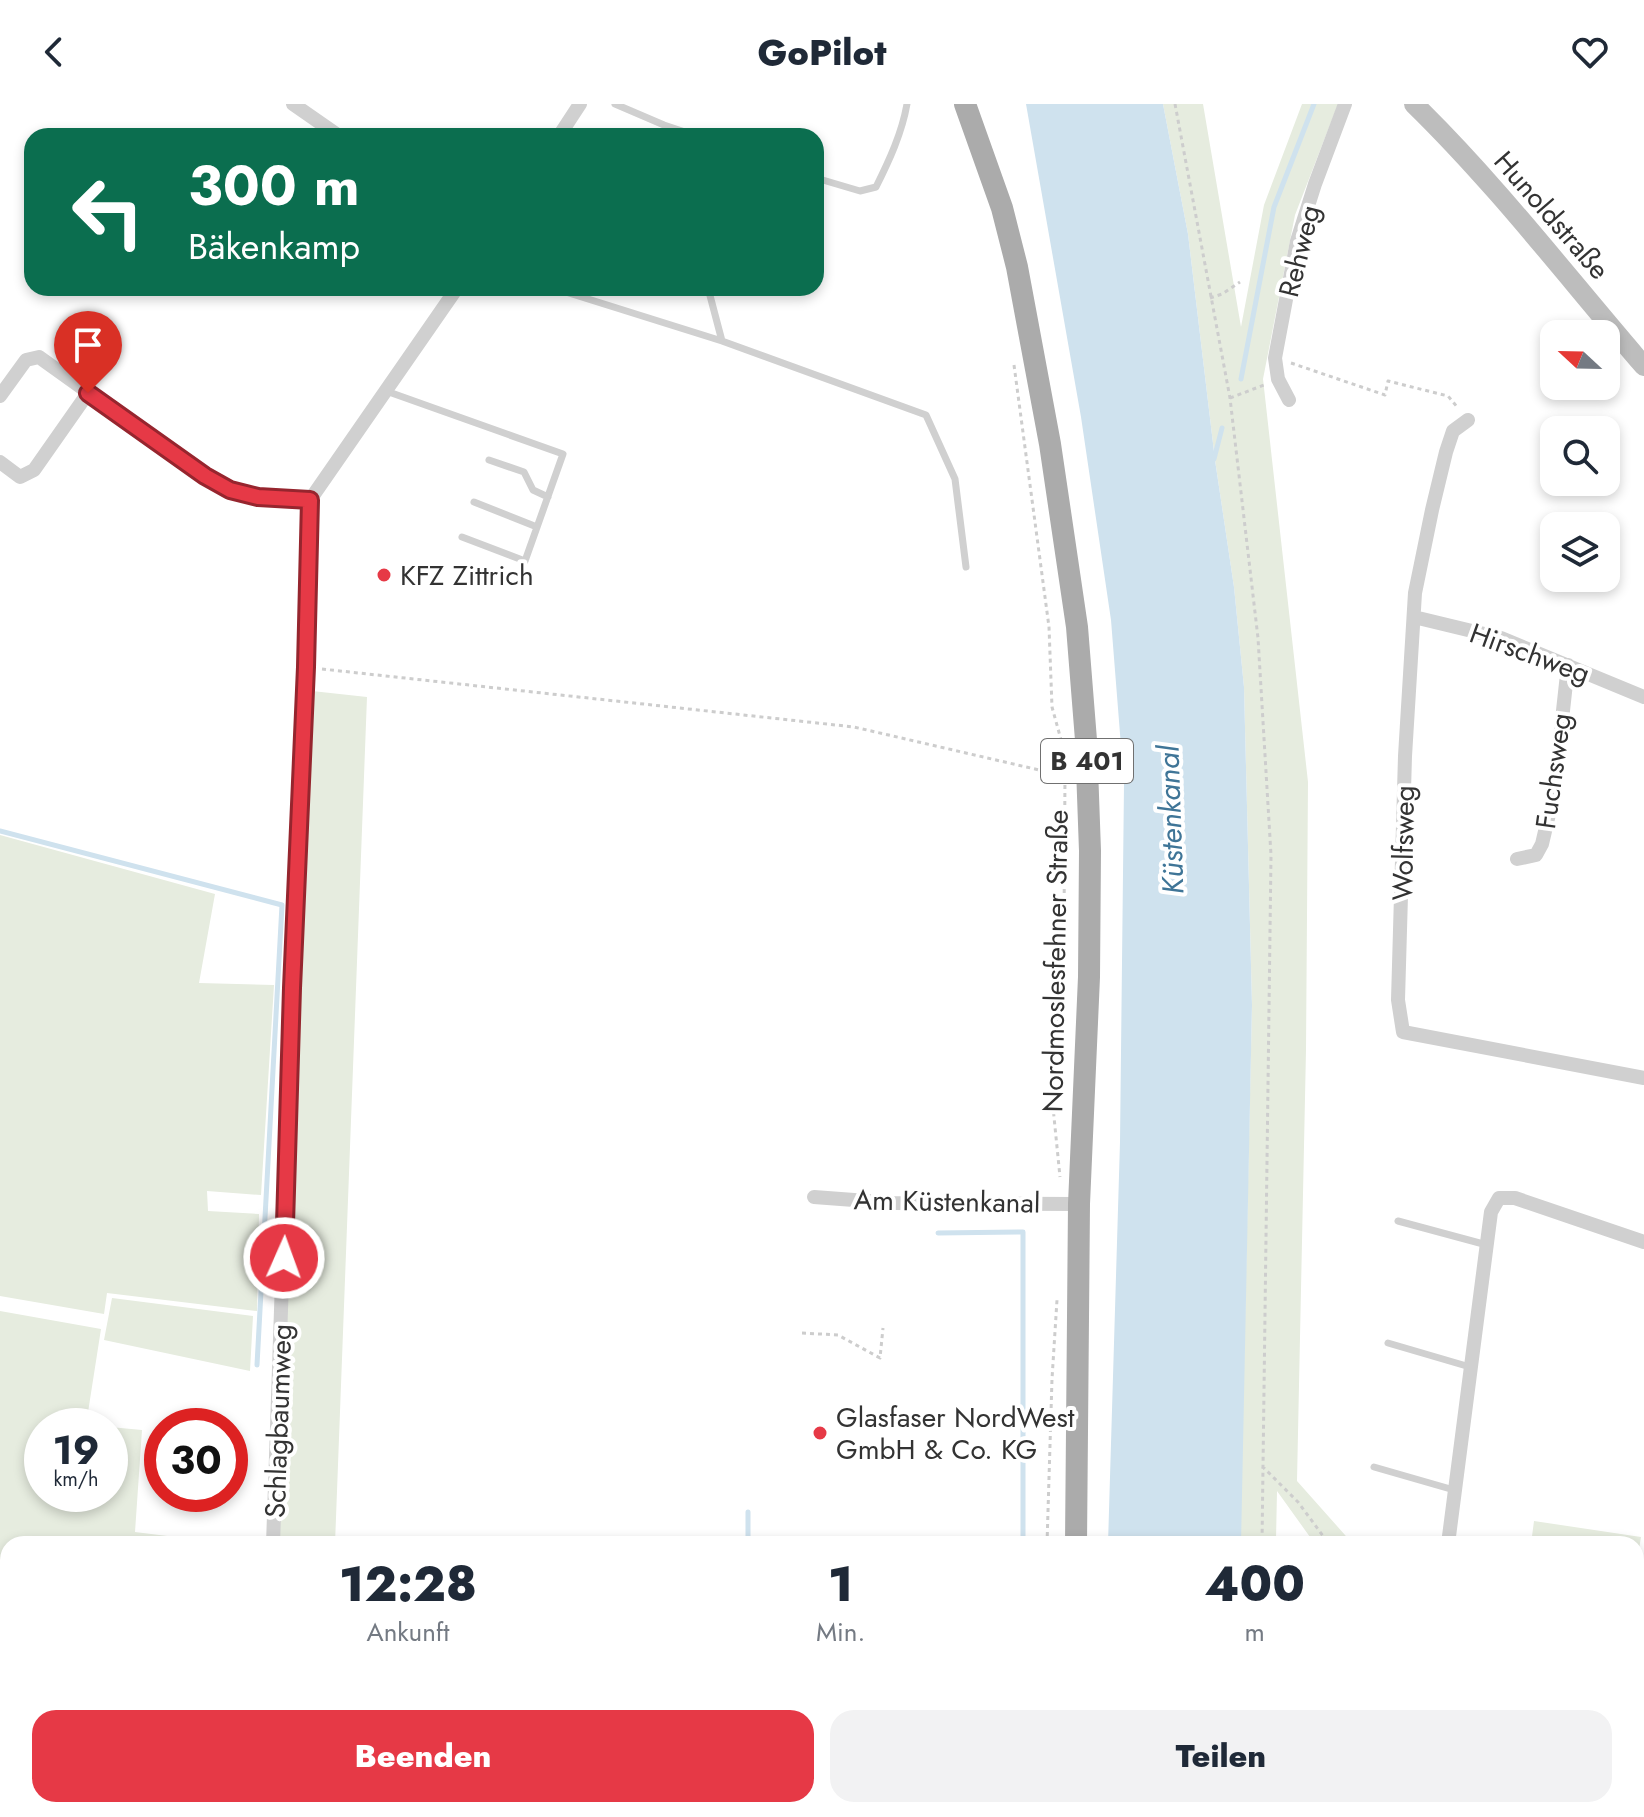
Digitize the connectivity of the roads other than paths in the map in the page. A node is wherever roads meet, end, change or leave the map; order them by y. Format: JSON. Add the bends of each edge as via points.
{"nodes":[{"id":1,"x":293,"y":104,"type":"edge"},
{"id":2,"x":580,"y":104,"type":"edge"},
{"id":3,"x":615,"y":104,"type":"edge"},
{"id":4,"x":907,"y":104,"type":"edge"},
{"id":5,"x":965,"y":104,"type":"edge"},
{"id":6,"x":1345,"y":104,"type":"edge"},
{"id":7,"x":1414,"y":104,"type":"edge"},
{"id":8,"x":328,"y":128,"type":"edge"},
{"id":9,"x":564,"y":128,"type":"edge"},
{"id":10,"x":673,"y":128,"type":"edge"},
{"id":11,"x":824,"y":180,"type":"edge"},
{"id":12,"x":451,"y":296,"type":"edge"},
{"id":13,"x":579,"y":296,"type":"edge"},
{"id":14,"x":710,"y":296,"type":"edge"},
{"id":15,"x":722,"y":341,"type":"junction"},
{"id":16,"x":1644,"y":366,"type":"edge"},
{"id":17,"x":386,"y":391,"type":"junction"},
{"id":18,"x":88,"y":393,"type":"junction"},
{"id":19,"x":0,"y":396,"type":"edge"},
{"id":20,"x":1289,"y":400,"type":"dead end"},
{"id":21,"x":1468,"y":420,"type":"road end"},
{"id":22,"x":489,"y":460,"type":"dead end"},
{"id":23,"x":0,"y":462,"type":"edge"},
{"id":24,"x":548,"y":497,"type":"junction"},
{"id":25,"x":310,"y":500,"type":"junction"},
{"id":26,"x":474,"y":502,"type":"dead end"},
{"id":27,"x":537,"y":527,"type":"junction"},
{"id":28,"x":462,"y":537,"type":"dead end"},
{"id":29,"x":966,"y":567,"type":"dead end"},
{"id":30,"x":1414,"y":617,"type":"junction"},
{"id":31,"x":1568,"y":665,"type":"junction"},
{"id":32,"x":1644,"y":697,"type":"edge"},
{"id":33,"x":1517,"y":859,"type":"dead end"},
{"id":34,"x":1644,"y":1078,"type":"edge"},
{"id":35,"x":814,"y":1197,"type":"dead end"},
{"id":36,"x":1070,"y":1204,"type":"junction"},
{"id":37,"x":1398,"y":1221,"type":"dead end"},
{"id":38,"x":1644,"y":1242,"type":"edge"},
{"id":39,"x":1487,"y":1245,"type":"junction"},
{"id":40,"x":1388,"y":1343,"type":"dead end"},
{"id":41,"x":1470,"y":1367,"type":"junction"},
{"id":42,"x":1374,"y":1467,"type":"dead end"},
{"id":43,"x":1454,"y":1490,"type":"junction"},
{"id":44,"x":273,"y":1536,"type":"edge"},
{"id":45,"x":1076,"y":1536,"type":"edge"},
{"id":46,"x":1449,"y":1536,"type":"edge"}],
"edges":[{"from":1,"to":8,"type":"street"},
{"from":2,"to":9,"type":"street"},
{"from":3,"to":10,"type":"lane"},
{"from":4,"to":11,"type":"lane","via":[[876,187],[860,191]]},
{"from":5,"to":36,"type":"main road","name":"Nordmoslesfehner Straße","number":"B 401","via":[[1017,267],[1077,627],[1090,851],[1089,977]]},
{"from":6,"to":20,"type":"street","name":"Rehweg","via":[[1297,241],[1275,358]]},
{"from":7,"to":16,"type":"street","name":"Hunoldstraße"},
{"from":12,"to":17,"type":"street"},
{"from":13,"to":15,"type":"lane"},
{"from":14,"to":15,"type":"lane"},
{"from":15,"to":29,"type":"lane","via":[[926,415],[955,479]]},
{"from":17,"to":24,"type":"lane","via":[[563,454]]},
{"from":17,"to":25,"type":"street"},
{"from":18,"to":19,"type":"street","via":[[39,357],[26,360]]},
{"from":18,"to":23,"type":"street","via":[[34,470],[20,477]]},
{"from":18,"to":25,"type":"street","via":[[230,490]]},
{"from":21,"to":30,"type":"street","name":"Wolfsweg","via":[[1453,431],[1446,452]]},
{"from":22,"to":24,"type":"lane","via":[[524,472],[533,490]]},
{"from":24,"to":27,"type":"lane"},
{"from":25,"to":44,"type":"street","name":"Schlagbaumweg"},
{"from":26,"to":27,"type":"lane"},
{"from":27,"to":28,"type":"lane","via":[[525,561]]},
{"from":30,"to":31,"type":"street","name":"Hirschweg","via":[[1501,638]]},
{"from":30,"to":34,"type":"street","name":"Wolfsweg","via":[[1398,1000],[1403,1032]]},
{"from":31,"to":32,"type":"street","name":"Hirschweg"},
{"from":31,"to":33,"type":"street","name":"Fuchsweg","via":[[1554,793],[1542,844],[1536,855]]},
{"from":35,"to":36,"type":"street","name":"Am Küstenkanal"},
{"from":36,"to":45,"type":"main road","name":"Nordmoslesfehner Straße","number":"B 401"},
{"from":37,"to":39,"type":"lane"},
{"from":38,"to":39,"type":"street","via":[[1515,1198],[1499,1198],[1491,1212]]},
{"from":39,"to":41,"type":"street"},
{"from":40,"to":41,"type":"lane"},
{"from":41,"to":43,"type":"street"},
{"from":42,"to":43,"type":"lane"},
{"from":43,"to":46,"type":"street"}]}
